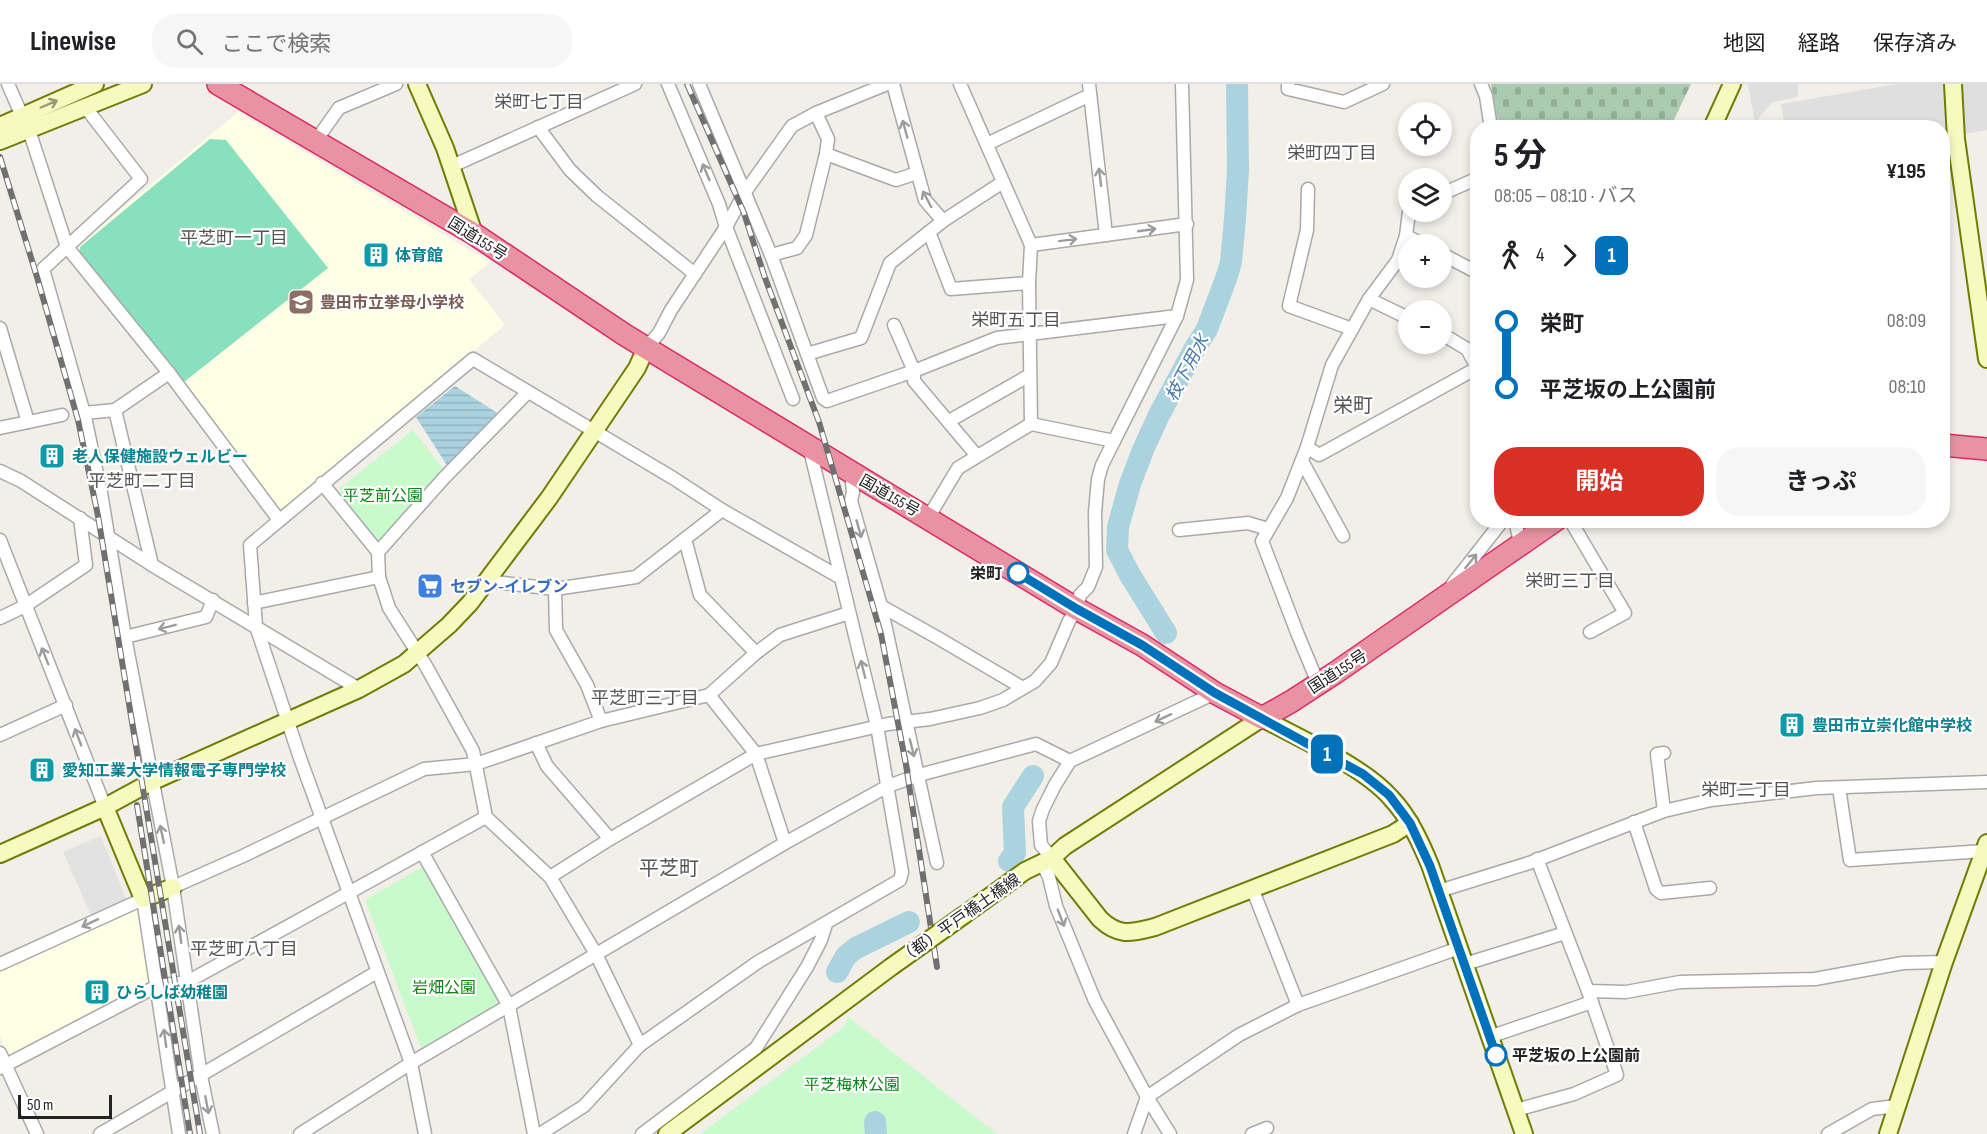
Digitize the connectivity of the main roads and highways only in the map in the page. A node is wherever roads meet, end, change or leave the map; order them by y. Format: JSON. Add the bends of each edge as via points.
{"nodes":[{"id":1,"x":218,"y":84,"type":"edge"},
{"id":2,"x":1950,"y":446,"type":"edge"},
{"id":3,"x":1987,"y":449,"type":"edge"},
{"id":4,"x":1546,"y":528,"type":"edge"}],
"edges":[{"from":1,"to":4,"type":"highway","name":"国道155号","via":[[474,234],[646,348],[1262,718]]},
{"from":2,"to":3,"type":"highway"}]}
